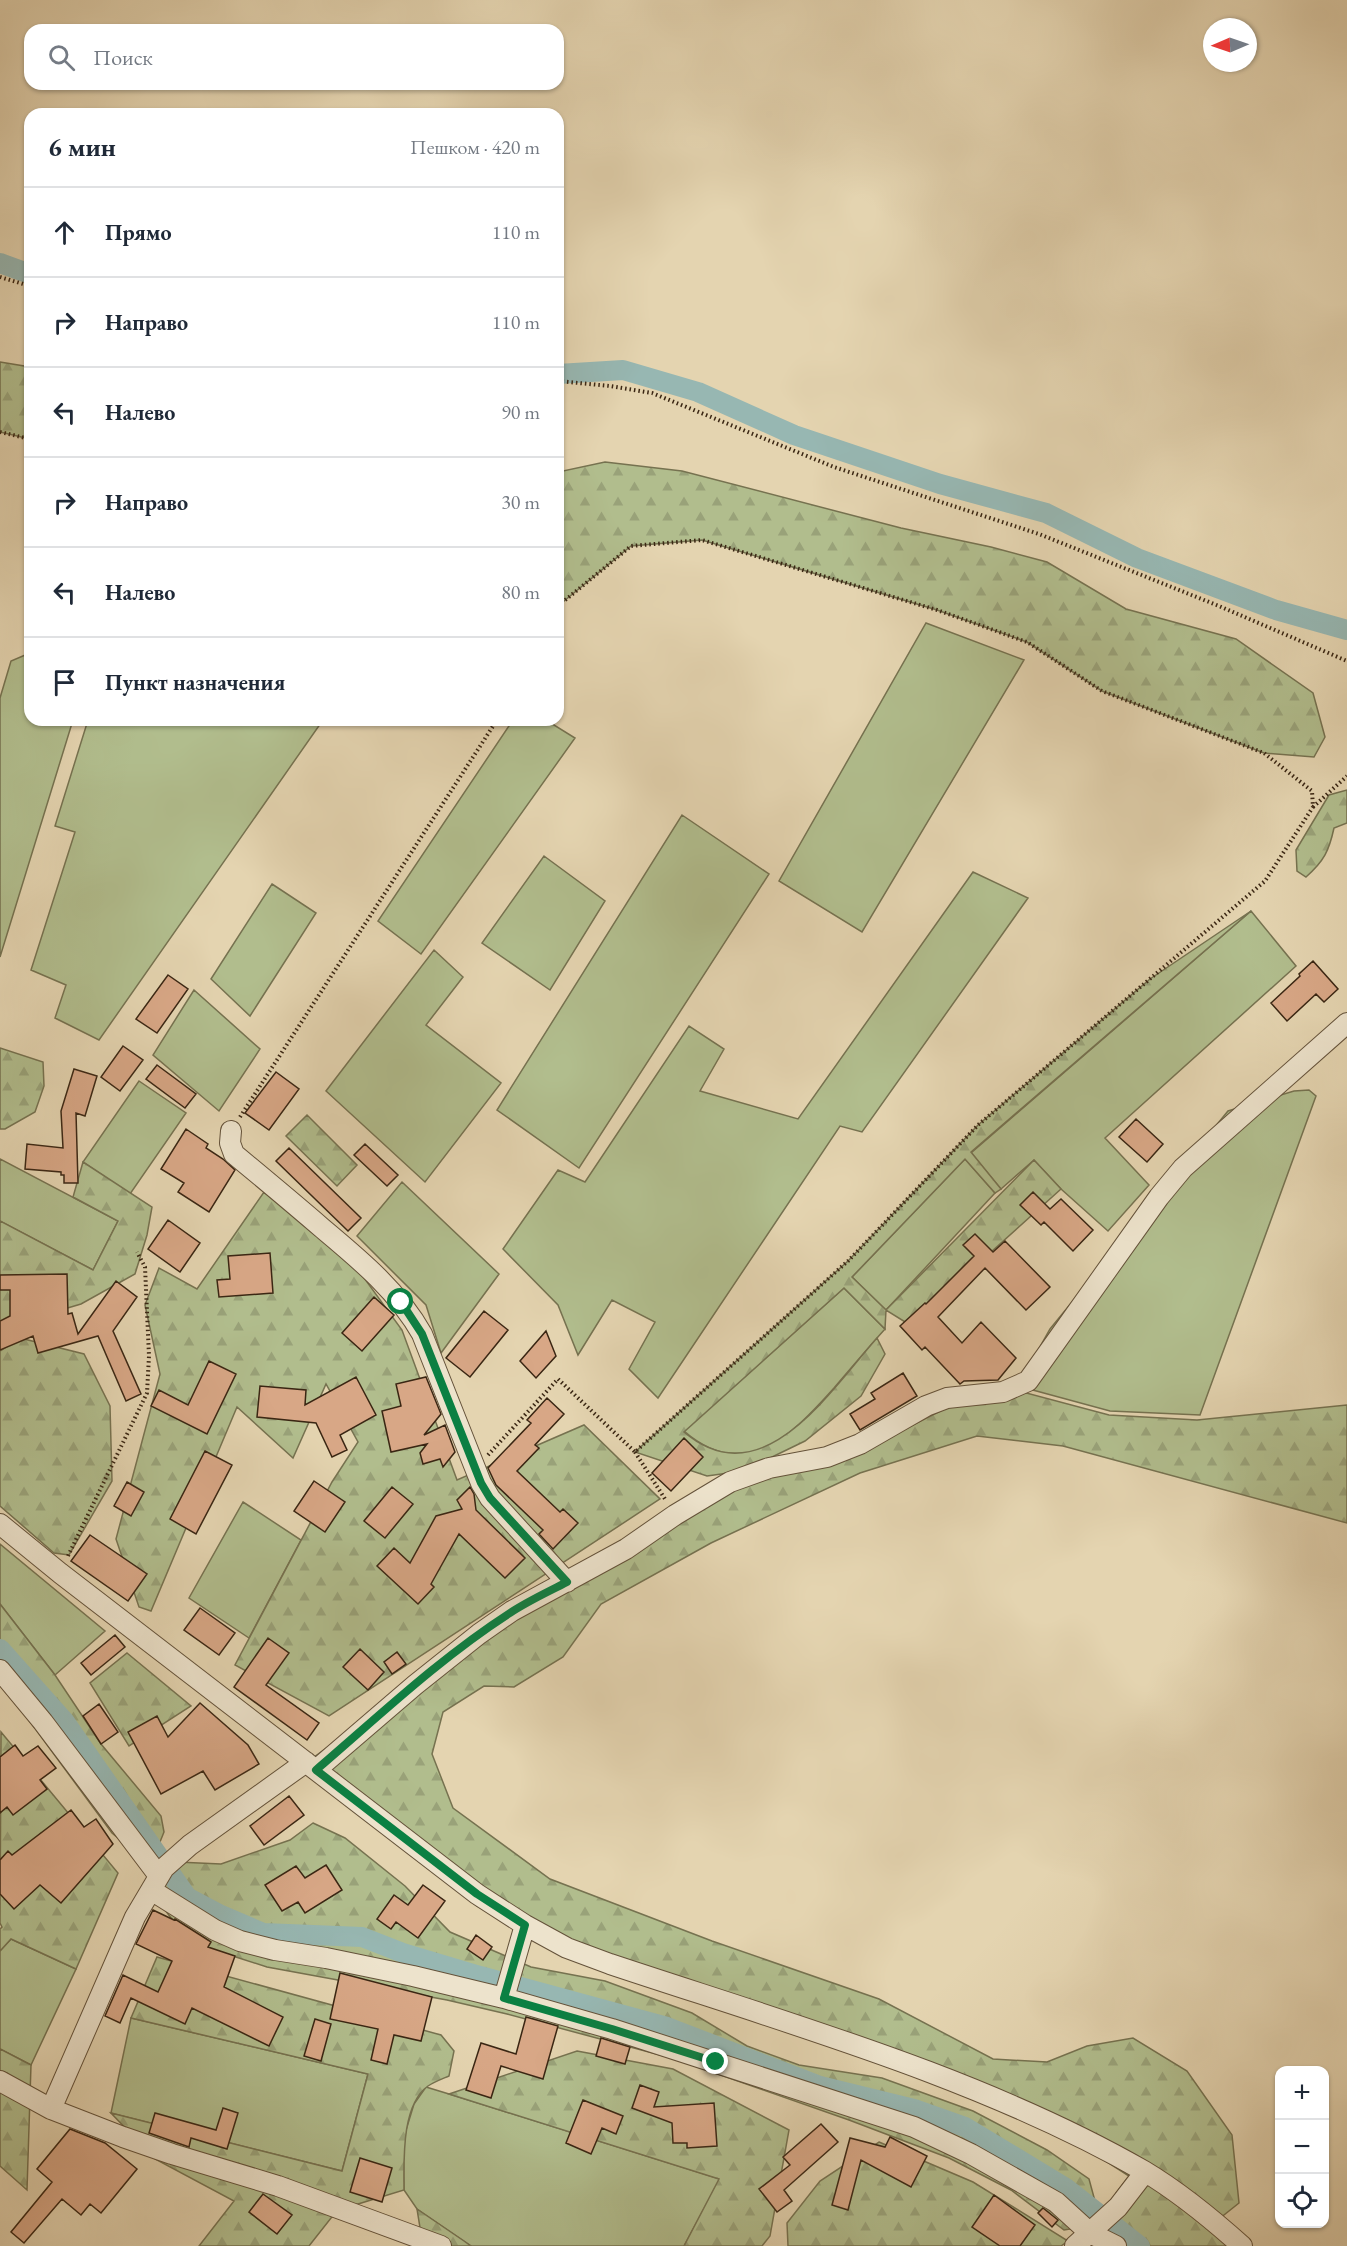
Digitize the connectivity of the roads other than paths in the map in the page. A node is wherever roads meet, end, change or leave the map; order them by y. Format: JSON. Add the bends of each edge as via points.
{"nodes":[{"id":1,"x":1347,"y":1023,"type":"edge"},
{"id":2,"x":231,"y":1131,"type":"road end"},
{"id":3,"x":0,"y":1524,"type":"edge"},
{"id":4,"x":567,"y":1582,"type":"junction"},
{"id":5,"x":0,"y":1670,"type":"edge"},
{"id":6,"x":311,"y":1766,"type":"junction"},
{"id":7,"x":158,"y":1878,"type":"junction"},
{"id":8,"x":525,"y":1925,"type":"junction"},
{"id":9,"x":506,"y":1992,"type":"junction"},
{"id":10,"x":0,"y":2081,"type":"edge"},
{"id":11,"x":51,"y":2109,"type":"junction"},
{"id":12,"x":1145,"y":2172,"type":"junction"},
{"id":13,"x":1087,"y":2236,"type":"edge"},
{"id":14,"x":441,"y":2246,"type":"edge"},
{"id":15,"x":1116,"y":2246,"type":"edge"},
{"id":16,"x":1242,"y":2246,"type":"edge"}],
"edges":[{"from":1,"to":4,"type":"street","via":[[1183,1168],[1028,1381],[1002,1392],[946,1398],[860,1444],[739,1478]]},
{"from":2,"to":4,"type":"street","via":[[234,1154],[360,1260],[413,1317],[490,1498]]},
{"from":3,"to":6,"type":"street"},
{"from":4,"to":6,"type":"street","via":[[479,1634]]},
{"from":5,"to":7,"type":"street"},
{"from":6,"to":7,"type":"street","via":[[190,1845]]},
{"from":6,"to":8,"type":"street","via":[[477,1894]]},
{"from":7,"to":9,"type":"street","via":[[215,1930],[240,1941]]},
{"from":7,"to":11,"type":"street","via":[[135,1917]]},
{"from":8,"to":9,"type":"street"},
{"from":8,"to":12,"type":"street","via":[[567,1948],[610,1964],[987,2095]]},
{"from":9,"to":13,"type":"street","via":[[914,2127],[1056,2202]]},
{"from":10,"to":11,"type":"street"},
{"from":11,"to":14,"type":"street","via":[[172,2154],[308,2196]]},
{"from":12,"to":13,"type":"street","via":[[1118,2207]]},
{"from":12,"to":16,"type":"street"},
{"from":13,"to":15,"type":"street"}]}
